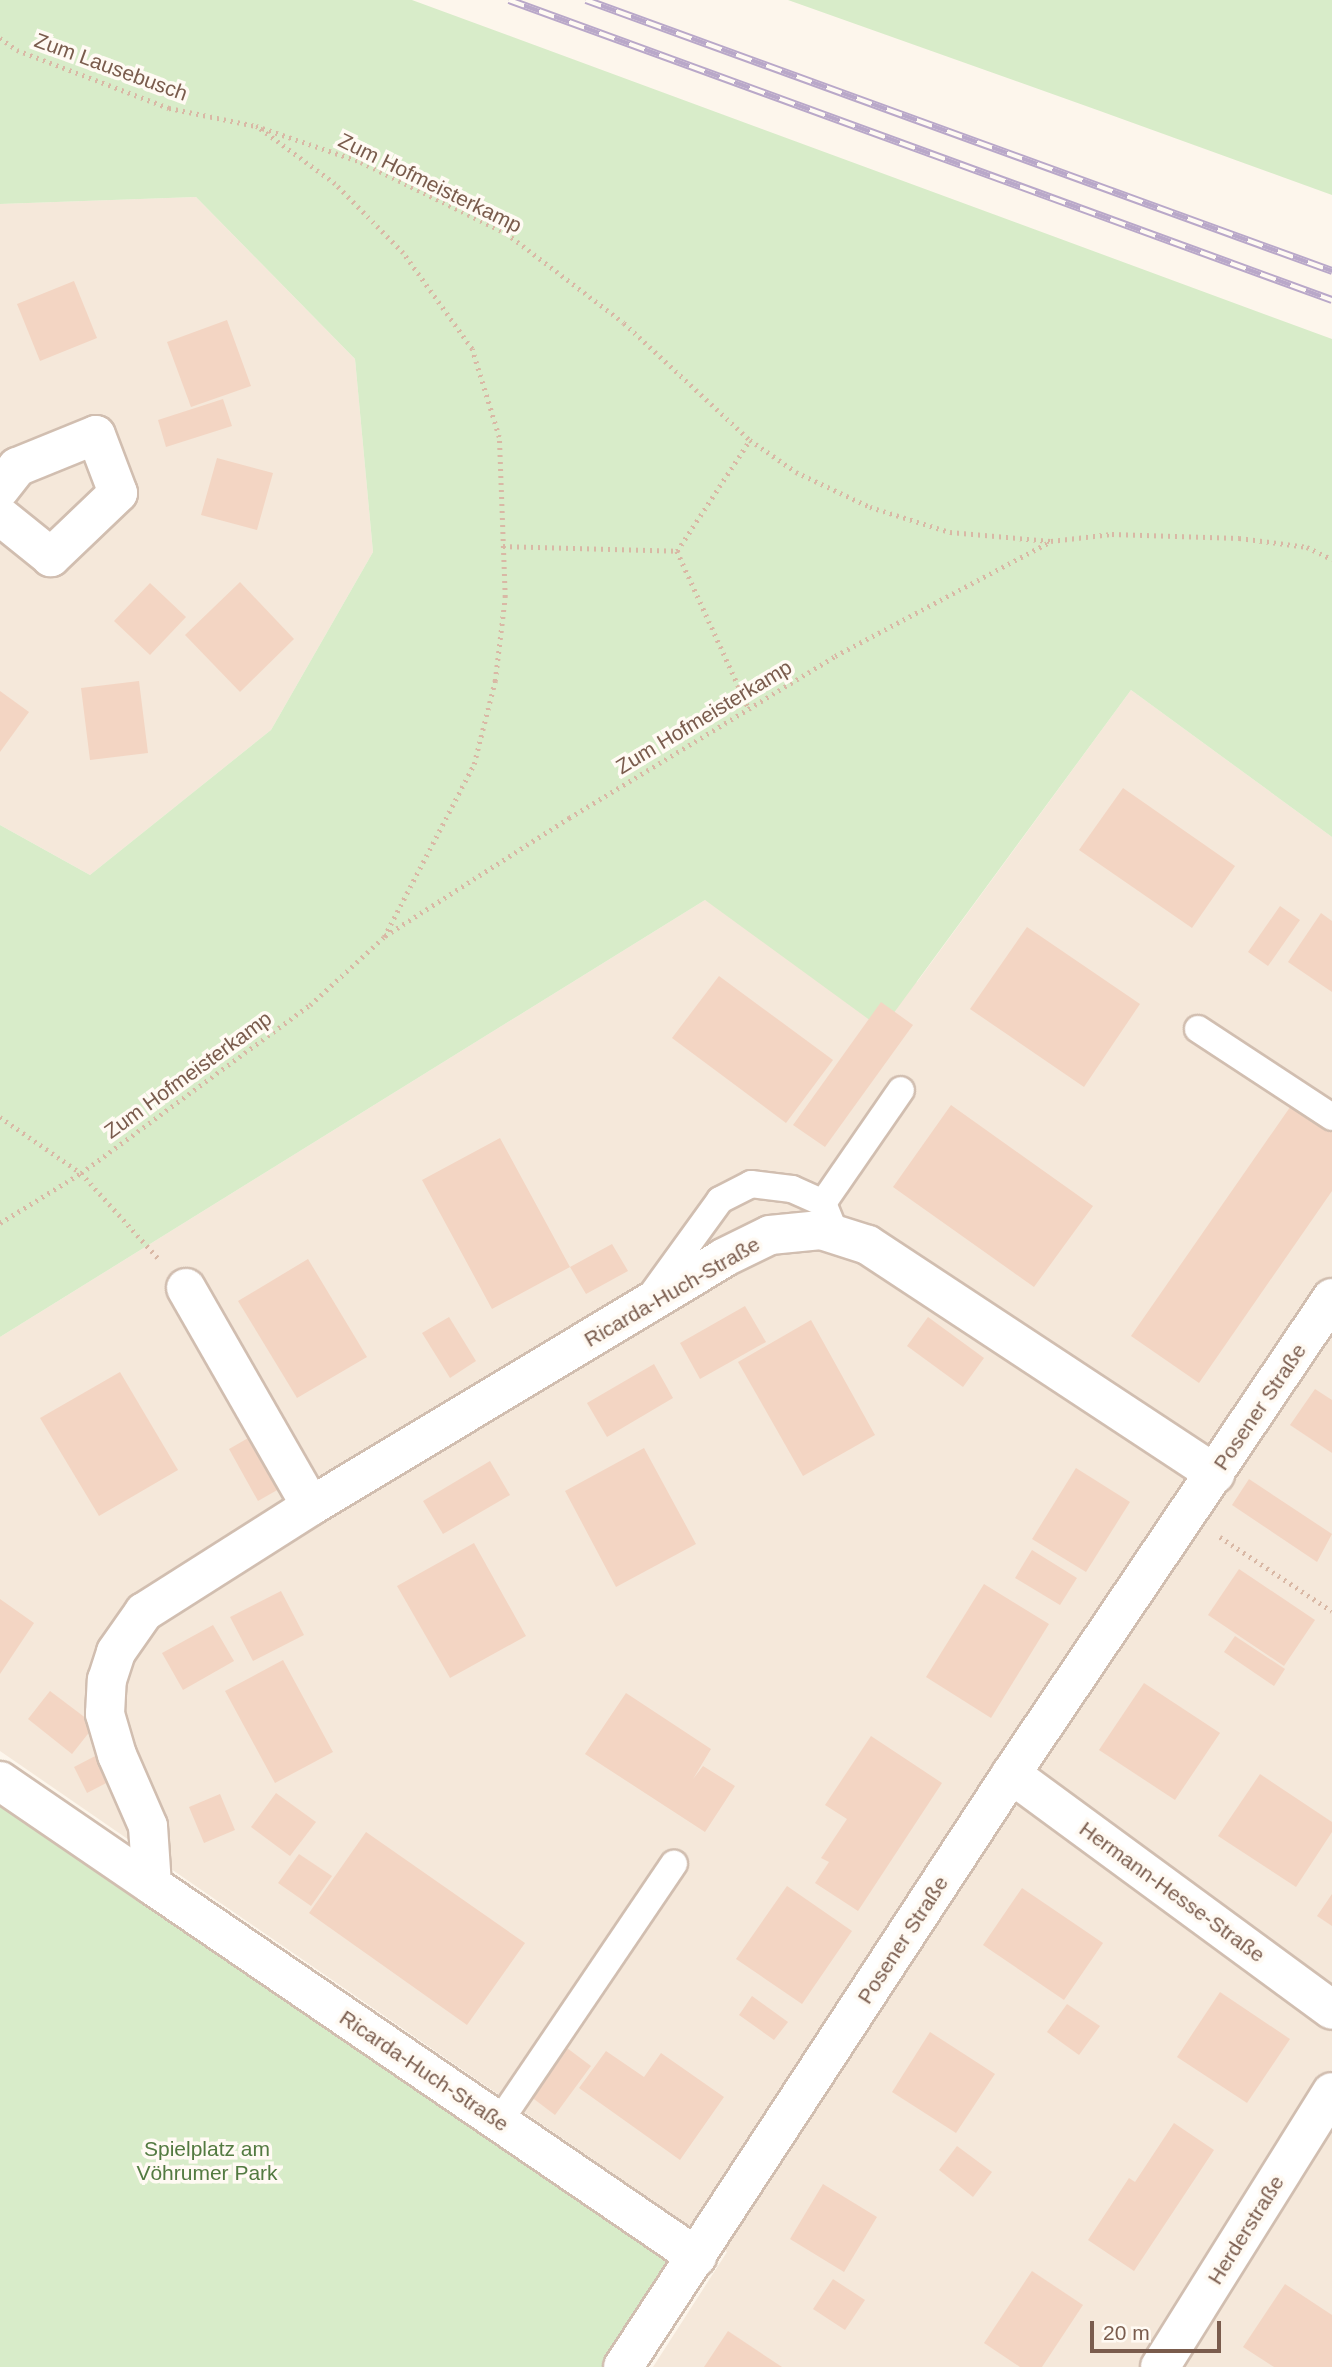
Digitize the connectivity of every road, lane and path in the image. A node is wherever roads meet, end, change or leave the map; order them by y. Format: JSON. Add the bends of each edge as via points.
{"nodes":[{"id":1,"x":0,"y":38,"type":"edge"},
{"id":2,"x":256,"y":126,"type":"junction"},
{"id":3,"x":750,"y":440,"type":"junction"},
{"id":4,"x":0,"y":489,"type":"edge"},
{"id":5,"x":0,"y":516,"type":"edge"},
{"id":6,"x":1051,"y":541,"type":"junction"},
{"id":7,"x":503,"y":546,"type":"junction"},
{"id":8,"x":677,"y":551,"type":"junction"},
{"id":9,"x":1332,"y":559,"type":"edge"},
{"id":10,"x":749,"y":709,"type":"junction"},
{"id":11,"x":384,"y":937,"type":"junction"},
{"id":12,"x":1198,"y":1028,"type":"dead end"},
{"id":13,"x":901,"y":1090,"type":"dead end"},
{"id":14,"x":0,"y":1117,"type":"edge"},
{"id":15,"x":1332,"y":1117,"type":"edge"},
{"id":16,"x":81,"y":1173,"type":"junction"},
{"id":17,"x":830,"y":1219,"type":"junction"},
{"id":18,"x":0,"y":1223,"type":"edge"},
{"id":19,"x":186,"y":1288,"type":"joint"},
{"id":20,"x":1332,"y":1298,"type":"edge"},
{"id":21,"x":640,"y":1310,"type":"junction"},
{"id":22,"x":1215,"y":1474,"type":"junction"},
{"id":23,"x":311,"y":1506,"type":"junction"},
{"id":24,"x":1187,"y":1515,"type":"junction"},
{"id":25,"x":1332,"y":1611,"type":"edge"},
{"id":26,"x":1011,"y":1774,"type":"junction"},
{"id":27,"x":0,"y":1781,"type":"edge"},
{"id":28,"x":674,"y":1864,"type":"dead end"},
{"id":29,"x":152,"y":1885,"type":"junction"},
{"id":30,"x":1332,"y":2010,"type":"edge"},
{"id":31,"x":1332,"y":2092,"type":"edge"},
{"id":32,"x":499,"y":2122,"type":"junction"},
{"id":33,"x":696,"y":2257,"type":"junction"},
{"id":34,"x":623,"y":2367,"type":"edge"},
{"id":35,"x":1160,"y":2367,"type":"edge"}],
"edges":[{"from":1,"to":2,"type":"path","name":"Zum Lausebusch","via":[[17,50],[169,108]]},
{"from":2,"to":3,"type":"path","name":"Zum Hofmeisterkamp","via":[[361,162],[506,233],[624,323]]},
{"from":2,"to":7,"type":"path","name":"Zum Hofmeisterkamp","via":[[335,184],[403,253],[472,349],[499,437]]},
{"from":3,"to":6,"type":"path","name":"Zum Hofmeisterkamp","via":[[796,472],[870,507],[950,532]]},
{"from":3,"to":8,"type":"path"},
{"from":4,"to":5,"type":"street","via":[[18,467],[96,435],[118,493],[51,557]]},
{"from":6,"to":9,"type":"path","name":"Zum Hofmeisterkamp","via":[[1112,534],[1239,538],[1307,547]]},
{"from":6,"to":10,"type":"path","name":"Zum Hofmeisterkamp","via":[[835,656]]},
{"from":7,"to":8,"type":"path"},
{"from":7,"to":11,"type":"path","name":"Zum Hofmeisterkamp","via":[[505,597],[495,681],[474,764]]},
{"from":8,"to":10,"type":"path"},
{"from":10,"to":11,"type":"path","name":"Zum Hofmeisterkamp"},
{"from":11,"to":16,"type":"path","name":"Zum Hofmeisterkamp","via":[[310,1004]]},
{"from":12,"to":15,"type":"lane"},
{"from":13,"to":17,"type":"lane"},
{"from":14,"to":16,"type":"path"},
{"from":16,"to":18,"type":"path","name":"Zum Hofmeisterkamp"},
{"from":16,"to":19,"type":"path"},
{"from":17,"to":21,"type":"street","name":"Ricarda-Huch-Straße","via":[[821,1230],[770,1236],[723,1258]]},
{"from":17,"to":21,"type":"lane","via":[[792,1189],[751,1184],[720,1200]]},
{"from":17,"to":22,"type":"street","name":"Ricarda-Huch-Straße"},
{"from":19,"to":23,"type":"street"},
{"from":20,"to":22,"type":"street","name":"Posener Straße"},
{"from":21,"to":23,"type":"street","name":"Ricarda-Huch-Straße"},
{"from":22,"to":24,"type":"street","name":"Posener Straße"},
{"from":23,"to":29,"type":"street","name":"Ricarda-Huch-Straße","via":[[144,1612],[116,1652],[107,1680],[105,1714],[148,1826]]},
{"from":24,"to":25,"type":"path"},
{"from":24,"to":26,"type":"street","name":"Posener Straße"},
{"from":26,"to":30,"type":"street","name":"Hermann-Hesse-Straße"},
{"from":26,"to":33,"type":"street","name":"Posener Straße"},
{"from":27,"to":29,"type":"street","name":"Ricarda-Huch-Straße"},
{"from":28,"to":32,"type":"lane"},
{"from":29,"to":32,"type":"street","name":"Ricarda-Huch-Straße"},
{"from":31,"to":35,"type":"street","name":"Herderstraße"},
{"from":32,"to":33,"type":"street","name":"Ricarda-Huch-Straße"},
{"from":33,"to":34,"type":"street","name":"Posener Straße"}]}
